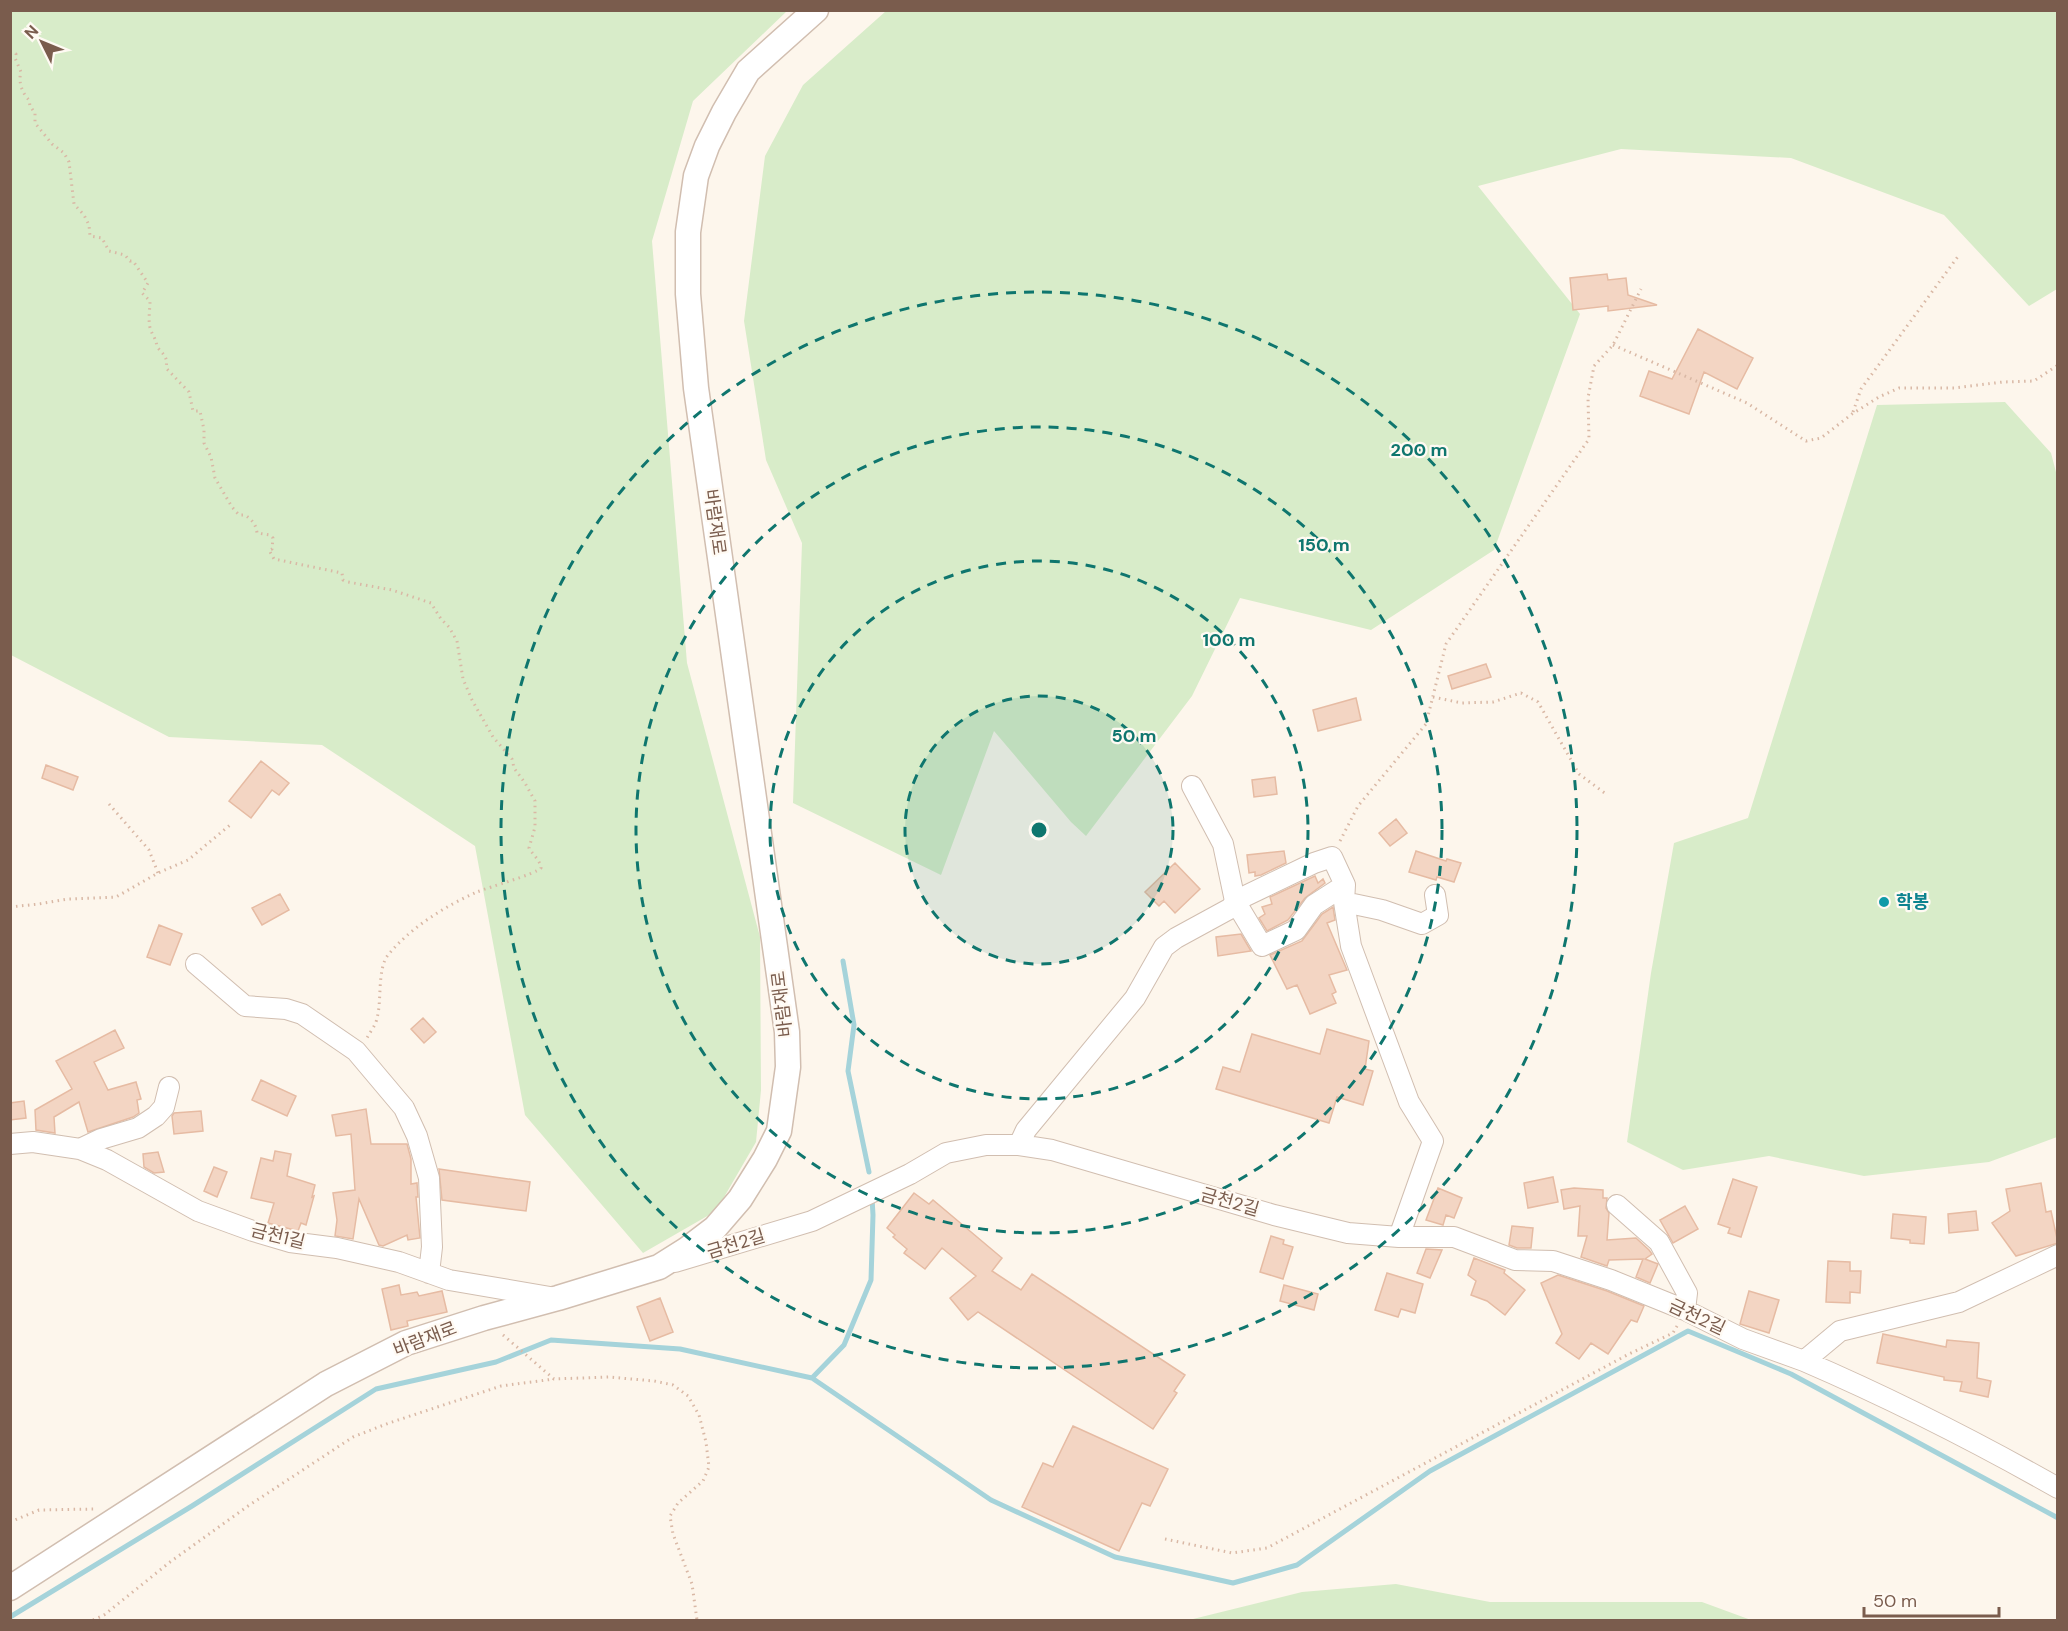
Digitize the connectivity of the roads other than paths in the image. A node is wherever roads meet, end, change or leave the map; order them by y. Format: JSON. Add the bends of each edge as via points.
{"nodes":[{"id":1,"x":816,"y":10,"type":"edge"},
{"id":2,"x":1192,"y":786,"type":"dead end"},
{"id":3,"x":1345,"y":893,"type":"junction"},
{"id":4,"x":1435,"y":895,"type":"dead end"},
{"id":5,"x":1235,"y":901,"type":"junction"},
{"id":6,"x":196,"y":964,"type":"dead end"},
{"id":7,"x":170,"y":1088,"type":"dead end"},
{"id":8,"x":10,"y":1143,"type":"edge"},
{"id":9,"x":1018,"y":1145,"type":"junction"},
{"id":10,"x":80,"y":1149,"type":"junction"},
{"id":11,"x":1617,"y":1205,"type":"dead end"},
{"id":12,"x":1399,"y":1237,"type":"junction"},
{"id":13,"x":2058,"y":1255,"type":"edge"},
{"id":14,"x":658,"y":1267,"type":"junction"},
{"id":15,"x":429,"y":1273,"type":"junction"},
{"id":16,"x":558,"y":1298,"type":"junction"},
{"id":17,"x":1685,"y":1310,"type":"junction"},
{"id":18,"x":1804,"y":1361,"type":"junction"},
{"id":19,"x":2058,"y":1488,"type":"edge"},
{"id":20,"x":10,"y":1588,"type":"edge"}],
"edges":[{"from":1,"to":14,"type":"street","name":"바람재로","via":[[748,71],[724,112],[696,176],[688,232],[688,294],[696,388],[787,1032],[788,1067],[779,1131],[740,1199],[715,1228]]},
{"from":2,"to":5,"type":"street","via":[[1222,844]]},
{"from":3,"to":4,"type":"street","via":[[1422,924],[1438,915]]},
{"from":3,"to":5,"type":"street","via":[[1332,857]]},
{"from":3,"to":5,"type":"street","via":[[1314,905],[1296,930],[1263,946]]},
{"from":3,"to":12,"type":"street","via":[[1352,945],[1409,1102],[1433,1141]]},
{"from":5,"to":9,"type":"street","via":[[1231,908],[1164,947],[1135,998],[1026,1130]]},
{"from":6,"to":15,"type":"street","via":[[245,1006],[302,1014],[356,1052],[404,1108],[429,1178]]},
{"from":7,"to":10,"type":"street","via":[[164,1107],[156,1116],[138,1128]]},
{"from":8,"to":10,"type":"street","name":"금천1길"},
{"from":9,"to":12,"type":"street","name":"금천2길","via":[[1052,1150],[1348,1233]]},
{"from":9,"to":14,"type":"street","name":"금천2길","via":[[986,1145],[946,1153],[812,1221]]},
{"from":10,"to":15,"type":"street","name":"금천1길","via":[[198,1211],[253,1232],[399,1262]]},
{"from":11,"to":17,"type":"street","via":[[1659,1242],[1687,1293]]},
{"from":12,"to":17,"type":"street","name":"금천2길","via":[[1454,1237],[1515,1260],[1553,1261]]},
{"from":13,"to":18,"type":"street","via":[[1959,1302],[1839,1331]]},
{"from":14,"to":16,"type":"street","name":"바람재로"},
{"from":15,"to":16,"type":"street","name":"금천1길","via":[[449,1280]]},
{"from":16,"to":20,"type":"street","name":"바람재로","via":[[406,1343],[326,1384]]},
{"from":17,"to":18,"type":"street","name":"금천2길","via":[[1743,1339]]},
{"from":18,"to":19,"type":"street","name":"금천2길","via":[[1882,1395]]}]}
